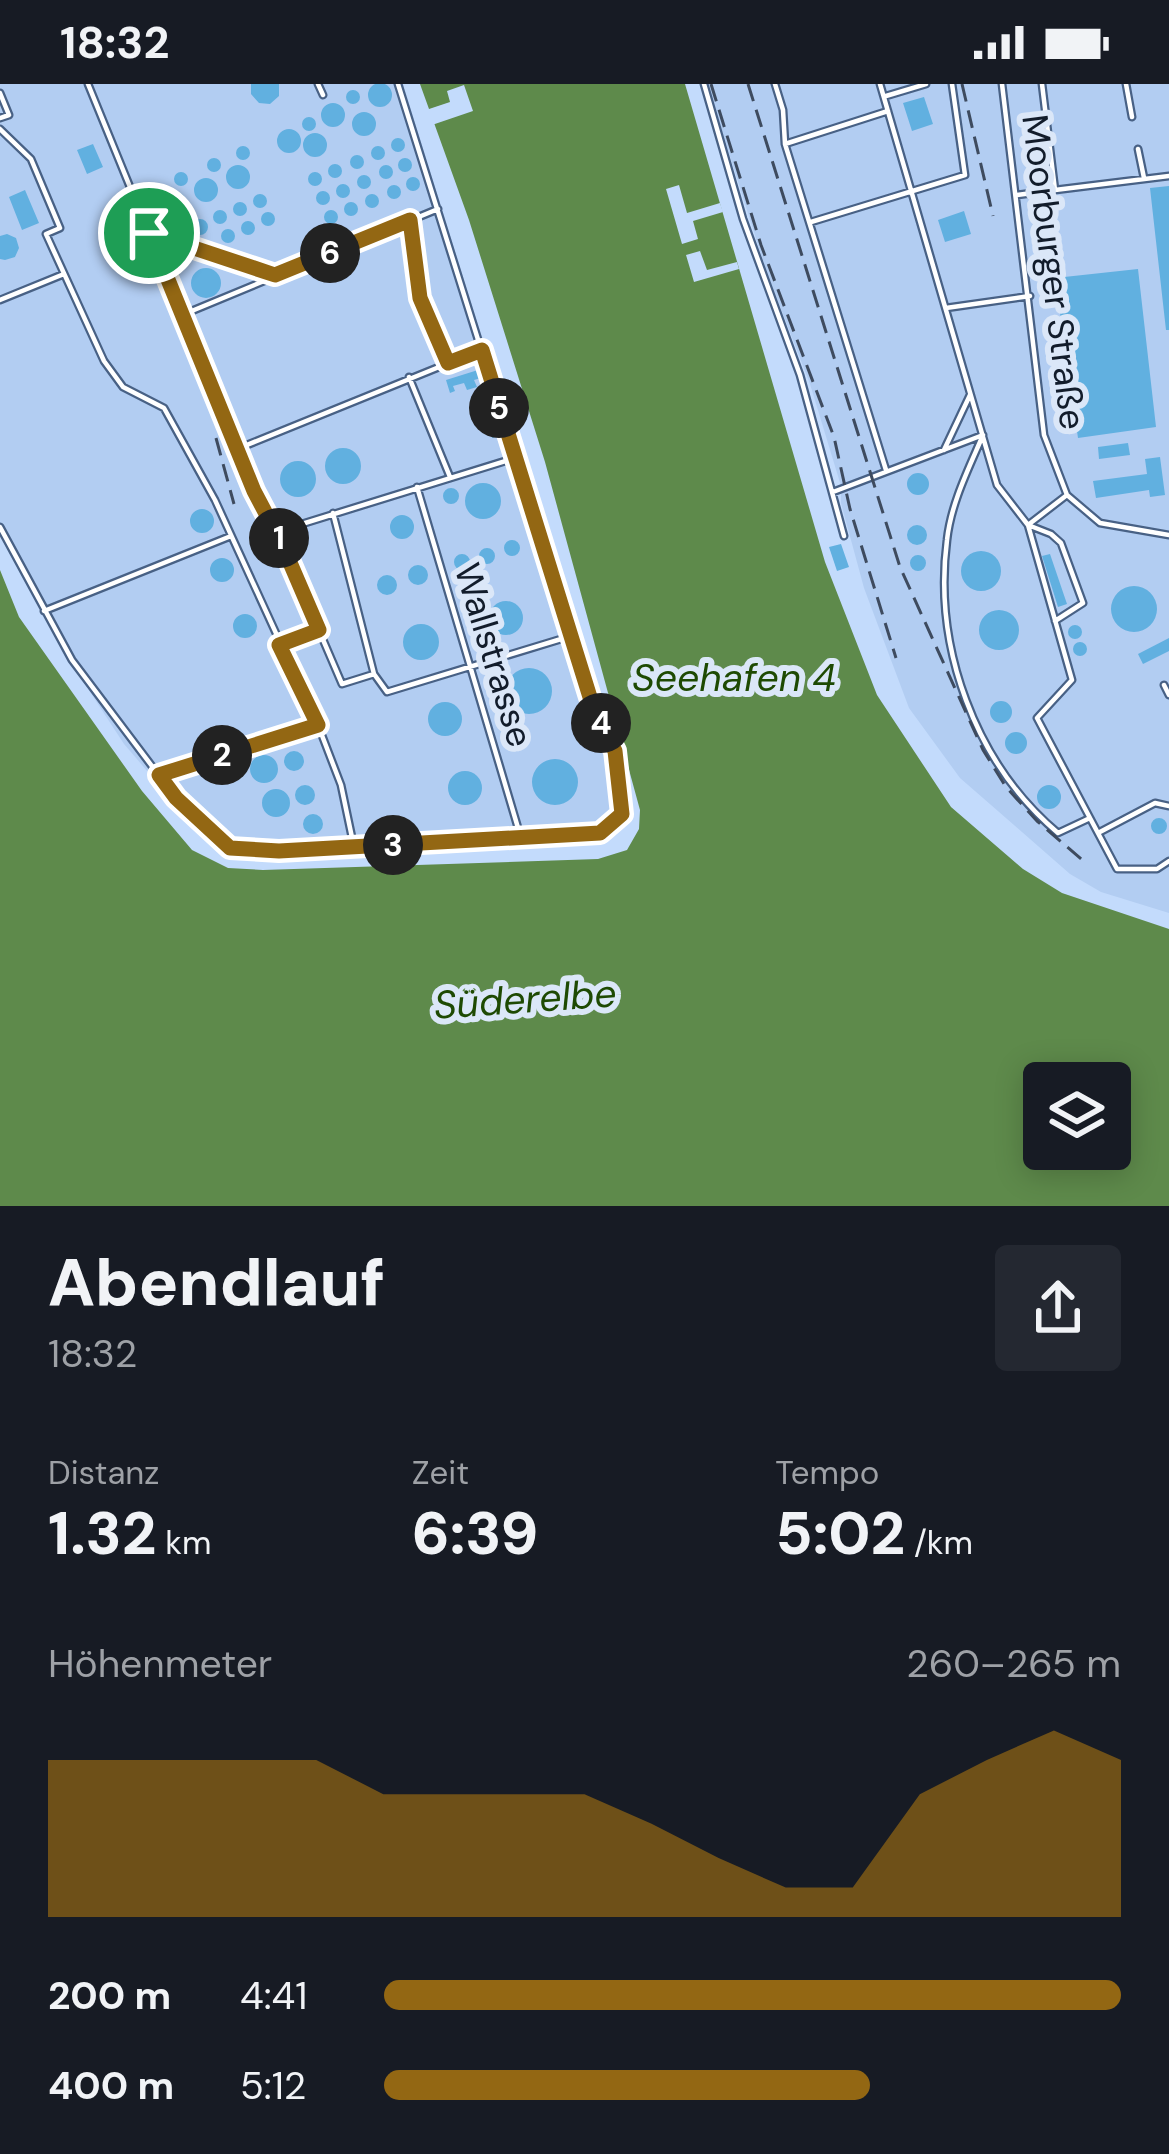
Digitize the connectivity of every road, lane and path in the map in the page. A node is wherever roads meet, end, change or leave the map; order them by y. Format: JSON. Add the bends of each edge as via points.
{"nodes":[{"id":1,"x":88,"y":84,"type":"edge"},
{"id":2,"x":318,"y":84,"type":"edge"},
{"id":3,"x":398,"y":84,"type":"edge"},
{"id":4,"x":704,"y":84,"type":"edge"},
{"id":5,"x":775,"y":84,"type":"edge"},
{"id":6,"x":880,"y":84,"type":"edge"},
{"id":7,"x":926,"y":84,"type":"edge"},
{"id":8,"x":952,"y":84,"type":"edge"},
{"id":9,"x":1002,"y":84,"type":"edge"},
{"id":10,"x":1042,"y":84,"type":"edge"},
{"id":11,"x":1126,"y":84,"type":"edge"},
{"id":12,"x":0,"y":93,"type":"edge"},
{"id":13,"x":323,"y":95,"type":"dead end"},
{"id":14,"x":884,"y":96,"type":"junction"},
{"id":15,"x":888,"y":111,"type":"junction"},
{"id":16,"x":1132,"y":117,"type":"dead end"},
{"id":17,"x":0,"y":118,"type":"edge"},
{"id":18,"x":0,"y":129,"type":"edge"},
{"id":19,"x":785,"y":144,"type":"junction"},
{"id":20,"x":1138,"y":148,"type":"dead end"},
{"id":21,"x":1169,"y":176,"type":"edge"},
{"id":22,"x":1144,"y":179,"type":"junction"},
{"id":23,"x":1055,"y":190,"type":"junction"},
{"id":24,"x":911,"y":191,"type":"junction"},
{"id":25,"x":1015,"y":195,"type":"junction"},
{"id":26,"x":437,"y":209,"type":"junction"},
{"id":27,"x":410,"y":220,"type":"junction"},
{"id":28,"x":811,"y":222,"type":"junction"},
{"id":29,"x":149,"y":233,"type":"junction"},
{"id":30,"x":64,"y":274,"type":"junction"},
{"id":31,"x":275,"y":275,"type":"junction"},
{"id":32,"x":1030,"y":296,"type":"junction"},
{"id":33,"x":0,"y":301,"type":"edge"},
{"id":34,"x":946,"y":308,"type":"junction"},
{"id":35,"x":182,"y":315,"type":"junction"},
{"id":36,"x":482,"y":350,"type":"junction"},
{"id":37,"x":448,"y":363,"type":"junction"},
{"id":38,"x":409,"y":377,"type":"junction"},
{"id":39,"x":971,"y":393,"type":"junction"},
{"id":40,"x":983,"y":435,"type":"junction"},
{"id":41,"x":237,"y":449,"type":"junction"},
{"id":42,"x":944,"y":450,"type":"junction"},
{"id":43,"x":515,"y":458,"type":"junction"},
{"id":44,"x":886,"y":470,"type":"junction"},
{"id":45,"x":450,"y":477,"type":"junction"},
{"id":46,"x":416,"y":487,"type":"junction"},
{"id":47,"x":833,"y":492,"type":"junction"},
{"id":48,"x":1067,"y":495,"type":"junction"},
{"id":49,"x":333,"y":513,"type":"junction"},
{"id":50,"x":1028,"y":525,"type":"junction"},
{"id":51,"x":0,"y":527,"type":"edge"},
{"id":52,"x":276,"y":532,"type":"junction"},
{"id":53,"x":231,"y":536,"type":"junction"},
{"id":54,"x":844,"y":536,"type":"dead end"},
{"id":55,"x":1169,"y":536,"type":"edge"},
{"id":56,"x":44,"y":611,"type":"junction"},
{"id":57,"x":1055,"y":621,"type":"junction"},
{"id":58,"x":319,"y":630,"type":"junction"},
{"id":59,"x":571,"y":636,"type":"junction"},
{"id":60,"x":279,"y":645,"type":"junction"},
{"id":61,"x":469,"y":667,"type":"junction"},
{"id":62,"x":374,"y":674,"type":"junction"},
{"id":63,"x":1164,"y":685,"type":"dead end"},
{"id":64,"x":1169,"y":695,"type":"edge"},
{"id":65,"x":318,"y":725,"type":"junction"},
{"id":66,"x":159,"y":775,"type":"junction"},
{"id":67,"x":1169,"y":806,"type":"edge"},
{"id":68,"x":1090,"y":818,"type":"junction"},
{"id":69,"x":1098,"y":833,"type":"junction"},
{"id":70,"x":521,"y":838,"type":"junction"},
{"id":71,"x":354,"y":847,"type":"junction"},
{"id":72,"x":1169,"y":861,"type":"edge"}],
"edges":[{"from":1,"to":29,"type":"lane"},
{"from":2,"to":13,"type":"lane"},
{"from":3,"to":26,"type":"lane"},
{"from":4,"to":47,"type":"lane"},
{"from":5,"to":19,"type":"lane"},
{"from":6,"to":14,"type":"lane"},
{"from":7,"to":14,"type":"lane"},
{"from":8,"to":24,"type":"lane","via":[[965,175]]},
{"from":9,"to":25,"type":"lane","name":"Moorburger Straße"},
{"from":10,"to":23,"type":"lane"},
{"from":11,"to":16,"type":"lane"},
{"from":12,"to":17,"type":"lane","via":[[8,115]]},
{"from":14,"to":15,"type":"lane"},
{"from":15,"to":19,"type":"lane"},
{"from":15,"to":24,"type":"lane"},
{"from":18,"to":30,"type":"lane","via":[[31,159],[60,228],[46,234]]},
{"from":19,"to":28,"type":"lane"},
{"from":20,"to":22,"type":"lane"},
{"from":21,"to":22,"type":"lane"},
{"from":22,"to":23,"type":"lane"},
{"from":23,"to":25,"type":"lane"},
{"from":24,"to":28,"type":"lane"},
{"from":24,"to":34,"type":"lane"},
{"from":25,"to":32,"type":"lane","name":"Moorburger Straße"},
{"from":26,"to":27,"type":"lane"},
{"from":26,"to":36,"type":"lane"},
{"from":27,"to":31,"type":"lane"},
{"from":27,"to":37,"type":"lane","via":[[420,298]]},
{"from":28,"to":44,"type":"lane"},
{"from":29,"to":31,"type":"lane"},
{"from":29,"to":35,"type":"lane"},
{"from":30,"to":33,"type":"lane"},
{"from":30,"to":53,"type":"lane","via":[[104,361],[123,387],[164,408]]},
{"from":31,"to":35,"type":"lane"},
{"from":32,"to":34,"type":"lane"},
{"from":32,"to":48,"type":"lane","name":"Moorburger Straße","via":[[1044,435]]},
{"from":34,"to":39,"type":"lane"},
{"from":35,"to":41,"type":"lane"},
{"from":36,"to":37,"type":"lane"},
{"from":36,"to":43,"type":"lane"},
{"from":37,"to":38,"type":"lane"},
{"from":38,"to":41,"type":"lane"},
{"from":38,"to":45,"type":"lane"},
{"from":39,"to":40,"type":"lane"},
{"from":39,"to":42,"type":"lane"},
{"from":40,"to":42,"type":"lane"},
{"from":40,"to":50,"type":"lane","via":[[998,485]]},
{"from":40,"to":68,"type":"lane","via":[[947,538],[944,599],[956,668],[988,748],[1040,818],[1058,833]]},
{"from":41,"to":52,"type":"lane"},
{"from":42,"to":44,"type":"lane"},
{"from":43,"to":45,"type":"lane"},
{"from":43,"to":59,"type":"lane"},
{"from":44,"to":47,"type":"lane"},
{"from":45,"to":46,"type":"lane"},
{"from":46,"to":49,"type":"lane"},
{"from":46,"to":61,"type":"lane","name":"Wallstrasse"},
{"from":47,"to":54,"type":"lane"},
{"from":48,"to":50,"type":"lane"},
{"from":48,"to":55,"type":"lane","via":[[1100,524]]},
{"from":49,"to":52,"type":"lane"},
{"from":49,"to":62,"type":"lane"},
{"from":50,"to":57,"type":"lane"},
{"from":50,"to":57,"type":"lane","via":[[1061,543],[1083,603]]},
{"from":51,"to":56,"type":"lane"},
{"from":52,"to":58,"type":"lane"},
{"from":53,"to":56,"type":"lane"},
{"from":53,"to":60,"type":"lane"},
{"from":56,"to":66,"type":"lane","via":[[71,661]]},
{"from":57,"to":68,"type":"lane","via":[[1072,680],[1037,718]]},
{"from":58,"to":60,"type":"lane"},
{"from":58,"to":62,"type":"lane","via":[[342,684]]},
{"from":59,"to":61,"type":"lane"},
{"from":59,"to":70,"type":"lane","via":[[615,751],[622,814],[600,833]]},
{"from":60,"to":65,"type":"lane"},
{"from":61,"to":62,"type":"lane","via":[[387,692]]},
{"from":61,"to":70,"type":"lane","name":"Wallstrasse"},
{"from":63,"to":64,"type":"lane"},
{"from":65,"to":66,"type":"lane"},
{"from":65,"to":71,"type":"lane"},
{"from":66,"to":71,"type":"lane","via":[[230,848]]},
{"from":67,"to":69,"type":"lane","via":[[1154,803]]},
{"from":68,"to":69,"type":"lane"},
{"from":69,"to":72,"type":"lane","via":[[1117,868],[1156,869]]},
{"from":70,"to":71,"type":"lane"}]}
